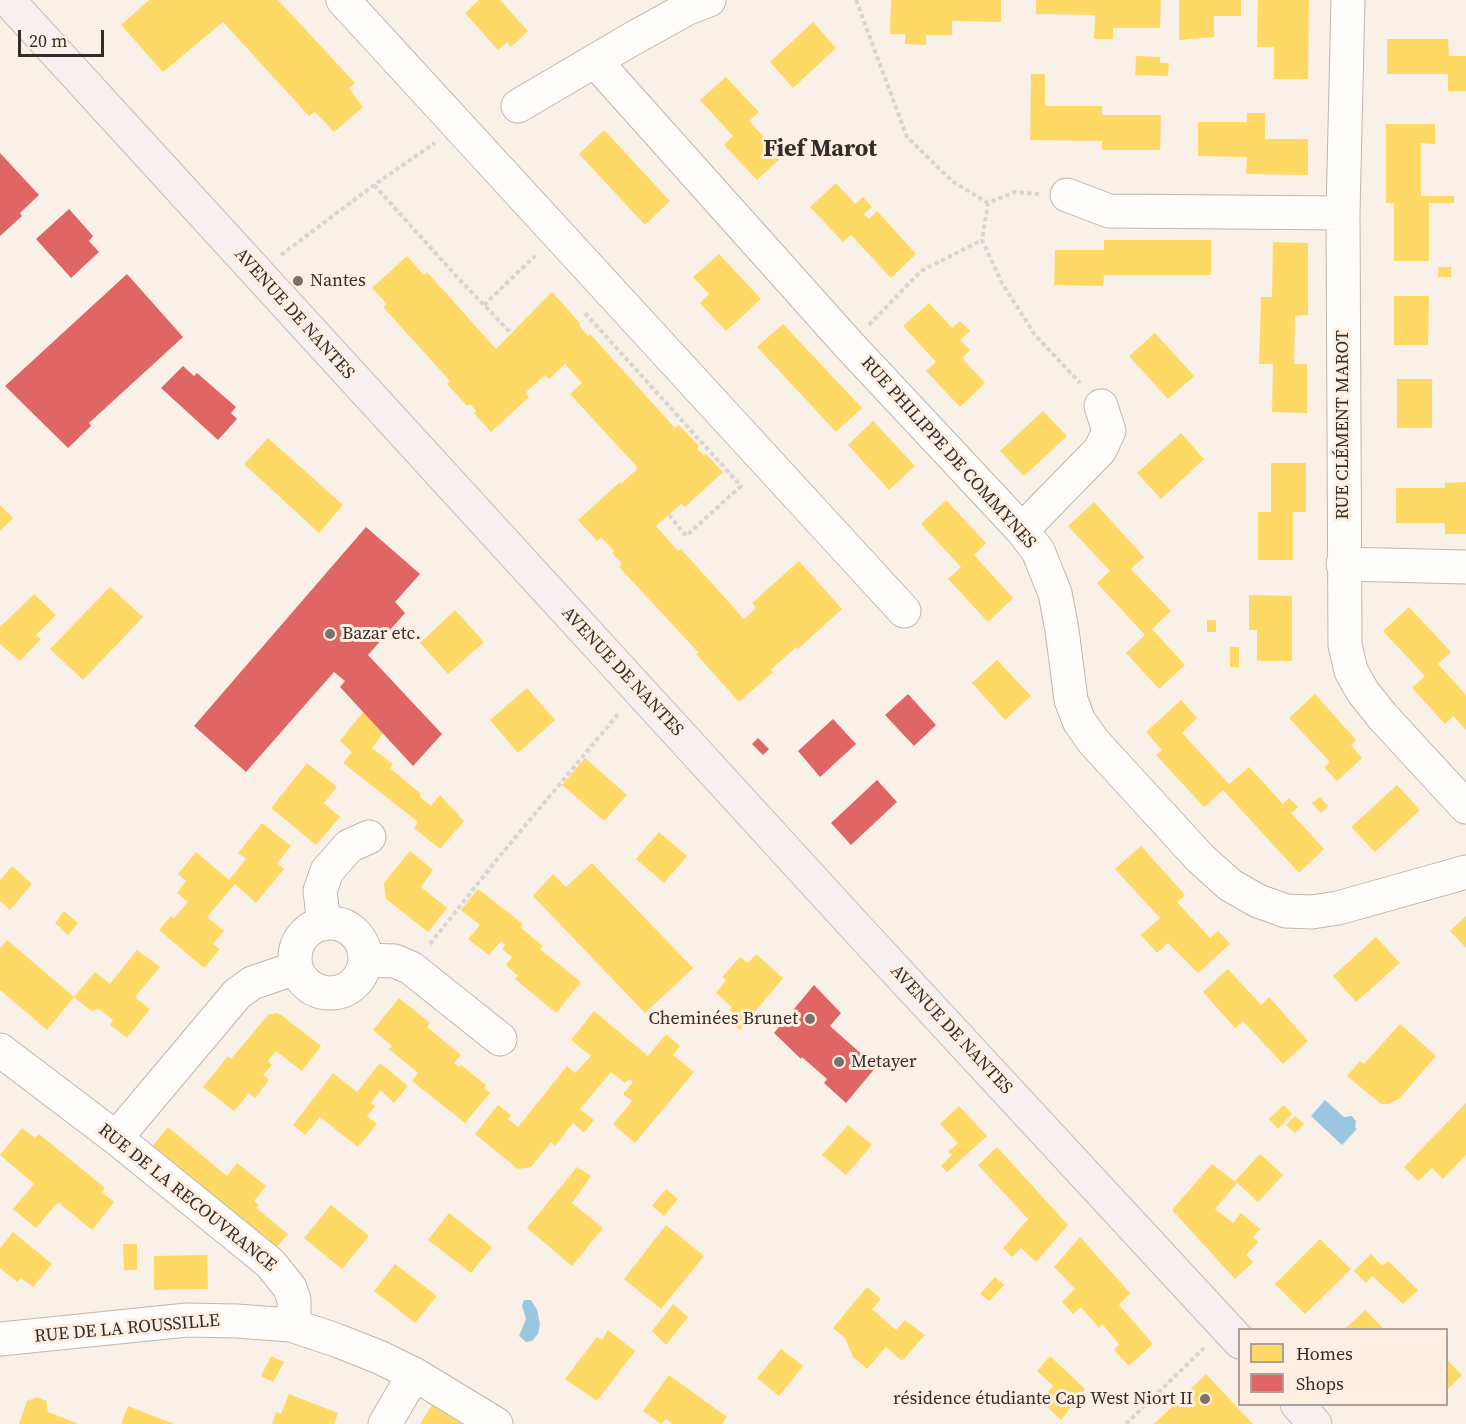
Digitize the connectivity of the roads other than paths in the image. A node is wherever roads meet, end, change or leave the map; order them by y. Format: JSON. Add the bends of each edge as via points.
{"nodes":[{"id":1,"x":8,"y":0,"type":"edge"},
{"id":2,"x":343,"y":0,"type":"edge"},
{"id":3,"x":709,"y":0,"type":"edge"},
{"id":4,"x":1348,"y":0,"type":"edge"},
{"id":5,"x":595,"y":61,"type":"junction"},
{"id":6,"x":518,"y":106,"type":"dead end"},
{"id":7,"x":1067,"y":195,"type":"road end"},
{"id":8,"x":1343,"y":213,"type":"junction"},
{"id":9,"x":1101,"y":406,"type":"road end"},
{"id":10,"x":1022,"y":530,"type":"junction"},
{"id":11,"x":1343,"y":564,"type":"junction"},
{"id":12,"x":1466,"y":567,"type":"edge"},
{"id":13,"x":904,"y":611,"type":"dead end"},
{"id":14,"x":1466,"y":807,"type":"edge"},
{"id":15,"x":369,"y":837,"type":"dead end"},
{"id":16,"x":1466,"y":872,"type":"edge"},
{"id":17,"x":324,"y":924,"type":"junction"},
{"id":18,"x":365,"y":960,"type":"junction"},
{"id":19,"x":296,"y":968,"type":"junction"},
{"id":20,"x":500,"y":1039,"type":"dead end"},
{"id":21,"x":0,"y":1050,"type":"edge"},
{"id":22,"x":116,"y":1138,"type":"junction"},
{"id":23,"x":291,"y":1325,"type":"junction"},
{"id":24,"x":1232,"y":1335,"type":"edge"},
{"id":25,"x":0,"y":1339,"type":"edge"},
{"id":26,"x":414,"y":1374,"type":"junction"},
{"id":27,"x":1299,"y":1406,"type":"edge"},
{"id":28,"x":385,"y":1424,"type":"edge"},
{"id":29,"x":495,"y":1424,"type":"edge"},
{"id":30,"x":1315,"y":1424,"type":"edge"}],
"edges":[{"from":1,"to":24,"type":"main road","name":"AVENUE DE NANTES"},
{"from":2,"to":13,"type":"street"},
{"from":3,"to":5,"type":"street","via":[[687,8]]},
{"from":4,"to":8,"type":"street","name":"RUE CLÉMENT MAROT"},
{"from":5,"to":6,"type":"street"},
{"from":5,"to":10,"type":"street","name":"RUE PHILIPPE DE COMMYNES","via":[[849,345]]},
{"from":7,"to":8,"type":"street","via":[[1110,211]]},
{"from":8,"to":11,"type":"street","name":"RUE CLÉMENT MAROT"},
{"from":9,"to":10,"type":"street","via":[[1109,431],[1100,450]]},
{"from":10,"to":16,"type":"street","name":"RUE PHILIPPE DE COMMYNES","via":[[1038,551],[1055,593],[1071,700],[1079,721],[1200,858],[1230,885],[1286,911],[1312,912]]},
{"from":11,"to":12,"type":"street"},
{"from":11,"to":14,"type":"street","name":"RUE CLÉMENT MAROT","via":[[1345,645],[1351,671],[1383,717]]},
{"from":15,"to":17,"type":"street","via":[[349,846],[327,871],[320,891]]},
{"from":17,"to":18,"type":"street","via":[[334,923],[353,932],[364,949]]},
{"from":17,"to":19,"type":"street","via":[[304,935],[295,956]]},
{"from":18,"to":19,"type":"street","via":[[363,970],[349,987],[329,993],[309,985]]},
{"from":18,"to":20,"type":"street","via":[[395,961],[411,968]]},
{"from":19,"to":22,"type":"street","via":[[252,983],[237,994]]},
{"from":21,"to":22,"type":"street","name":"RUE DE LA RECOUVRANCE"},
{"from":22,"to":23,"type":"street","name":"RUE DE LA RECOUVRANCE","via":[[276,1269],[294,1300]]},
{"from":23,"to":25,"type":"street","name":"RUE DE LA ROUSSILLE","via":[[187,1320]]},
{"from":23,"to":26,"type":"street"},
{"from":26,"to":28,"type":"street"},
{"from":26,"to":29,"type":"street"},
{"from":27,"to":30,"type":"main road"}]}
